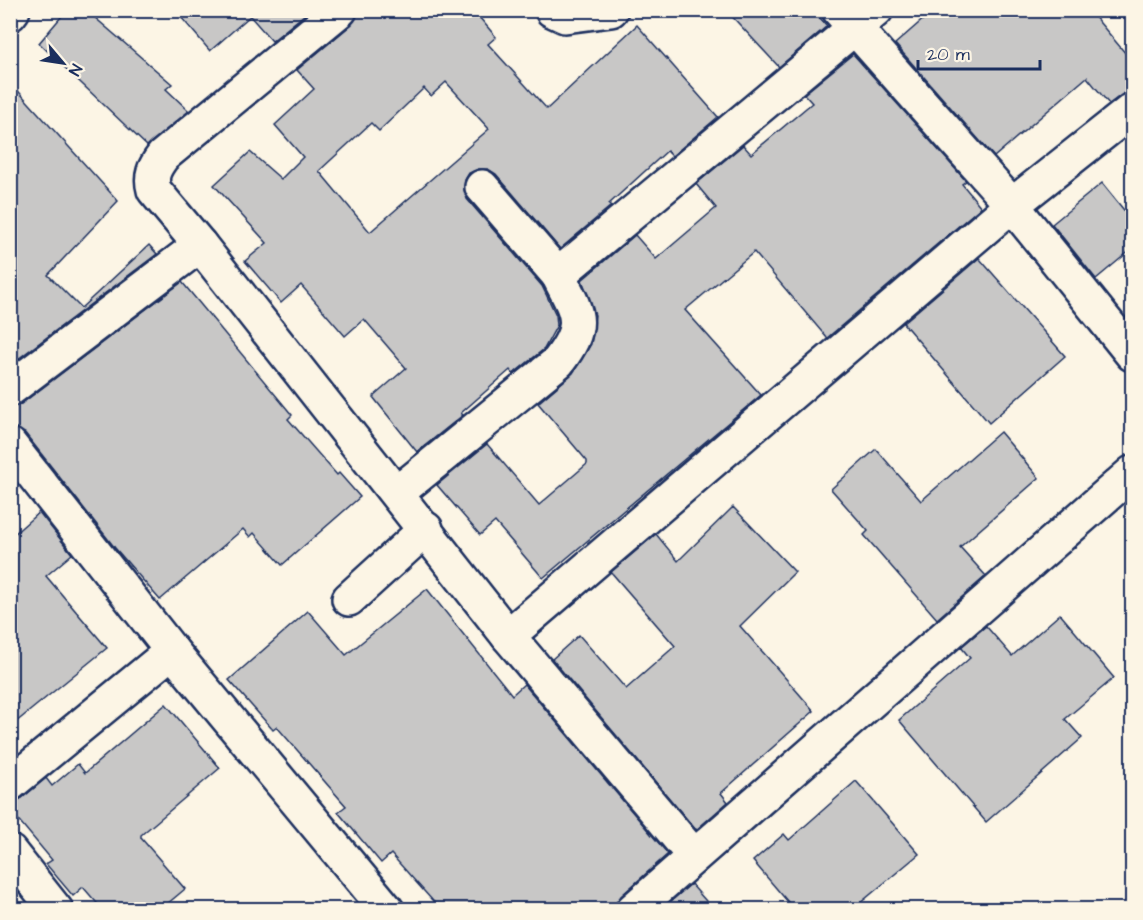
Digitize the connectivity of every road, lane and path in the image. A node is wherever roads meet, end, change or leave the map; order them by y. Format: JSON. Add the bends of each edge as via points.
{"nodes":[{"id":1,"x":340,"y":10,"type":"edge"},
{"id":2,"x":552,"y":10,"type":"edge"},
{"id":3,"x":611,"y":10,"type":"edge"},
{"id":4,"x":856,"y":17,"type":"edge"},
{"id":5,"x":1132,"y":110,"type":"edge"},
{"id":6,"x":482,"y":187,"type":"dead end"},
{"id":7,"x":1012,"y":205,"type":"junction"},
{"id":8,"x":200,"y":245,"type":"junction"},
{"id":9,"x":558,"y":276,"type":"junction"},
{"id":10,"x":1132,"y":354,"type":"edge"},
{"id":11,"x":10,"y":389,"type":"edge"},
{"id":12,"x":14,"y":456,"type":"edge"},
{"id":13,"x":1132,"y":473,"type":"edge"},
{"id":14,"x":398,"y":493,"type":"junction"},
{"id":15,"x":426,"y":529,"type":"junction"},
{"id":16,"x":349,"y":599,"type":"dead end"},
{"id":17,"x":508,"y":636,"type":"junction"},
{"id":18,"x":172,"y":651,"type":"junction"},
{"id":19,"x":10,"y":784,"type":"edge"},
{"id":20,"x":10,"y":852,"type":"edge"},
{"id":21,"x":694,"y":856,"type":"junction"},
{"id":22,"x":56,"y":909,"type":"edge"},
{"id":23,"x":387,"y":909,"type":"edge"},
{"id":24,"x":633,"y":909,"type":"edge"}],
"edges":[{"from":1,"to":8,"type":"street","via":[[156,166],[151,179],[154,190]]},
{"from":2,"to":3,"type":"street","via":[[565,16]]},
{"from":4,"to":7,"type":"street"},
{"from":4,"to":9,"type":"street"},
{"from":5,"to":7,"type":"street"},
{"from":6,"to":9,"type":"street"},
{"from":7,"to":10,"type":"street"},
{"from":7,"to":17,"type":"street"},
{"from":8,"to":11,"type":"street"},
{"from":8,"to":14,"type":"street"},
{"from":9,"to":14,"type":"street","via":[[578,313],[577,330],[569,348],[558,362]]},
{"from":12,"to":18,"type":"street"},
{"from":13,"to":21,"type":"street"},
{"from":14,"to":15,"type":"street"},
{"from":15,"to":16,"type":"street"},
{"from":15,"to":17,"type":"street"},
{"from":17,"to":21,"type":"street"},
{"from":18,"to":19,"type":"street"},
{"from":18,"to":23,"type":"street"},
{"from":20,"to":22,"type":"street"},
{"from":21,"to":24,"type":"street"}]}
